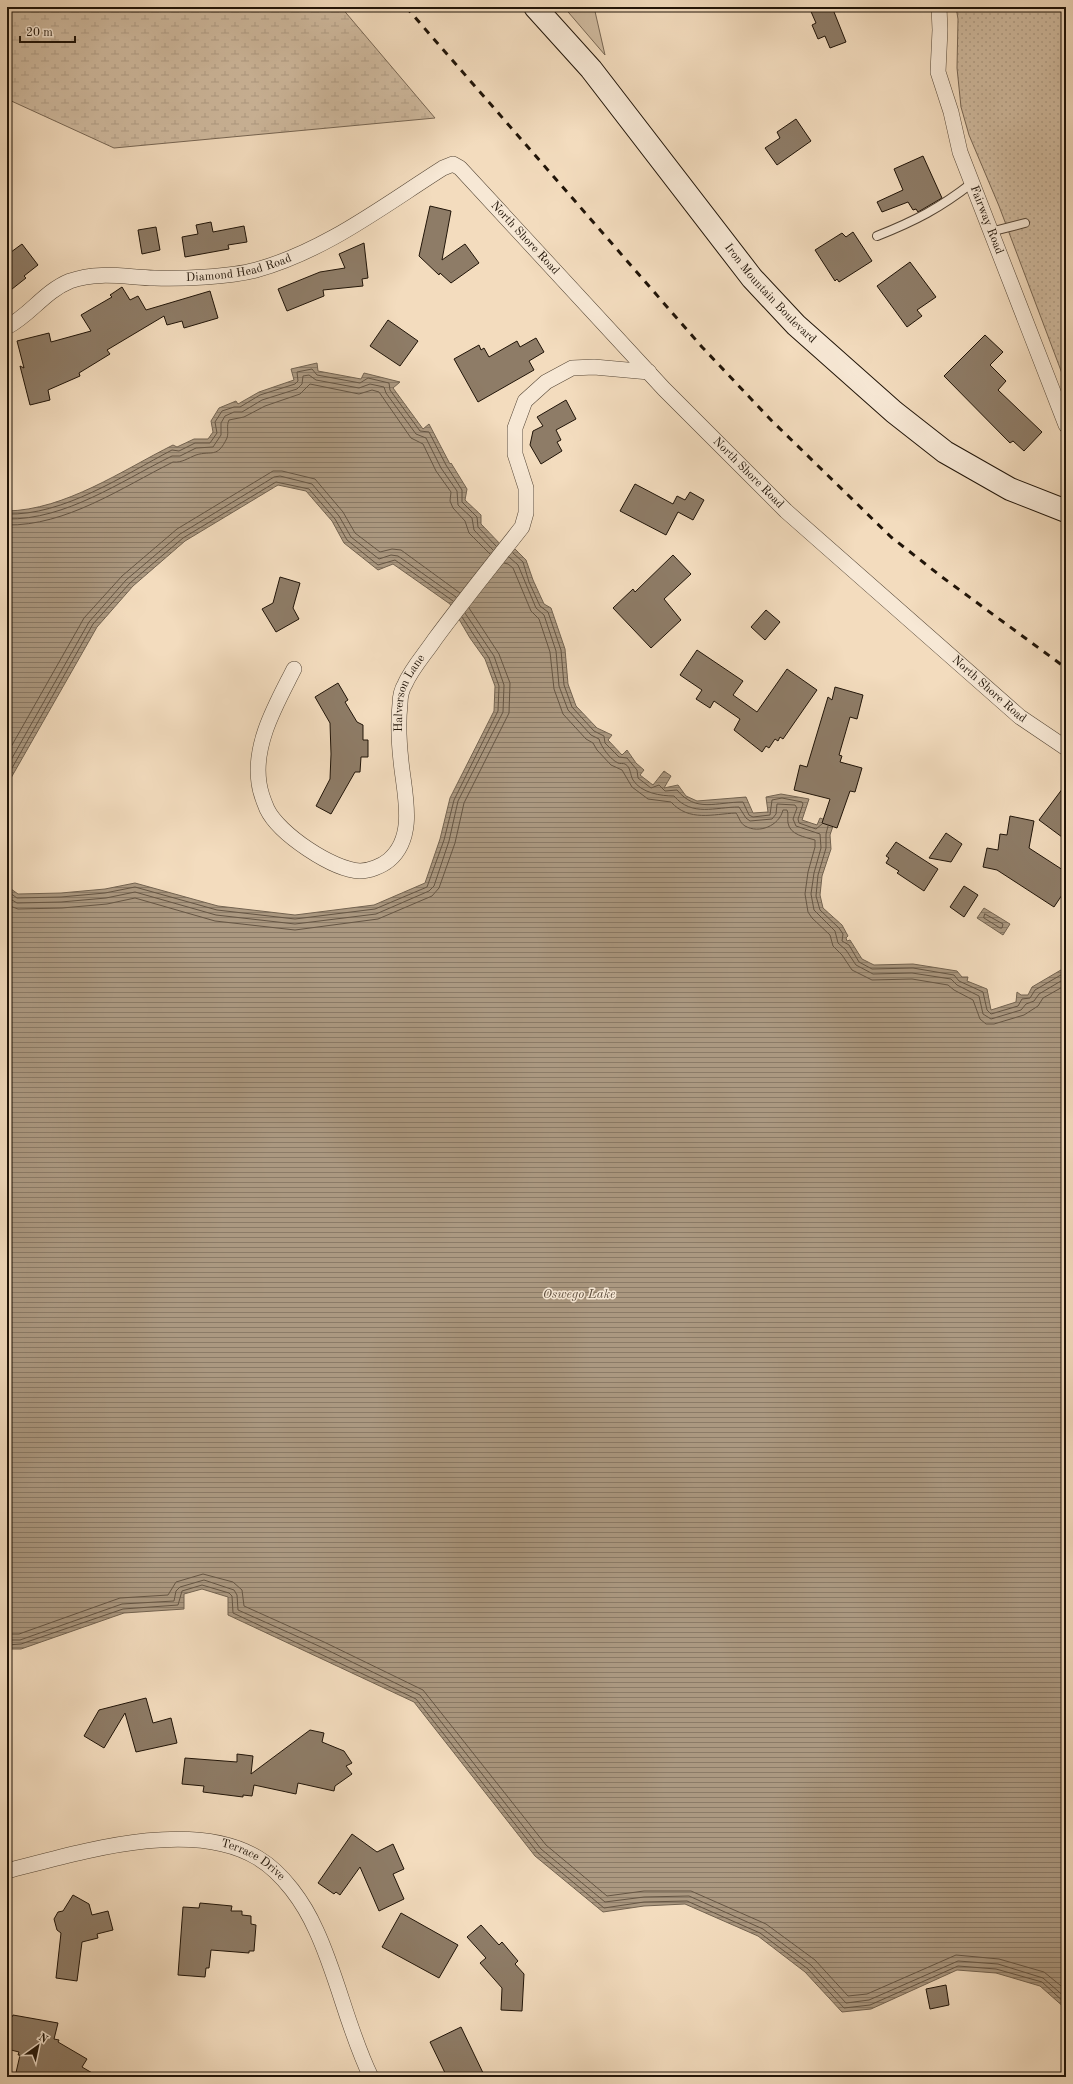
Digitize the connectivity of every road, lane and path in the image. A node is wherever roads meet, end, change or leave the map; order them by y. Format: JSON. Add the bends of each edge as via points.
{"nodes":[{"id":1,"x":535,"y":7,"type":"edge"},
{"id":2,"x":939,"y":7,"type":"edge"},
{"id":3,"x":460,"y":168,"type":"joint"},
{"id":4,"x":972,"y":183,"type":"junction"},
{"id":5,"x":1024,"y":223,"type":"dead end"},
{"id":6,"x":990,"y":232,"type":"junction"},
{"id":7,"x":877,"y":236,"type":"dead end"},
{"id":8,"x":7,"y":327,"type":"edge"},
{"id":9,"x":649,"y":372,"type":"junction"},
{"id":10,"x":1066,"y":425,"type":"edge"},
{"id":11,"x":1066,"y":511,"type":"edge"},
{"id":12,"x":294,"y":669,"type":"dead end"},
{"id":13,"x":1066,"y":748,"type":"edge"},
{"id":14,"x":7,"y":1870,"type":"edge"},
{"id":15,"x":371,"y":2077,"type":"edge"}],
"edges":[{"from":1,"to":11,"type":"street","name":"Iron Mountain Boulevard","via":[[591,69],[752,278],[796,325],[894,412],[945,452],[1010,489]]},
{"from":2,"to":4,"type":"street","name":"Fairway Road","via":[[938,72],[960,152]]},
{"from":3,"to":8,"type":"street","name":"Diamond Head Road","via":[[453,164],[443,168],[326,243],[285,261],[255,271],[214,276],[154,278],[110,274],[87,277],[70,282],[48,294]]},
{"from":3,"to":9,"type":"street","name":"North Shore Road"},
{"from":4,"to":6,"type":"street","name":"Fairway Road"},
{"from":4,"to":7,"type":"lane","via":[[935,210]]},
{"from":5,"to":6,"type":"lane"},
{"from":6,"to":10,"type":"street","name":"Fairway Road"},
{"from":9,"to":12,"type":"street","name":"Halverson Lane","via":[[594,367],[572,368],[546,382],[525,401],[515,428],[515,454],[526,488],[526,513],[522,527],[448,622],[404,684],[400,702],[406,824],[397,851],[388,861],[373,868],[360,871],[328,861],[304,846],[267,810],[259,784],[259,756],[272,713]]},
{"from":9,"to":13,"type":"street","name":"North Shore Road","via":[[786,511],[1020,717]]},
{"from":14,"to":15,"type":"street","name":"Terrace Drive","via":[[82,1852],[170,1838],[204,1841],[235,1848],[256,1857],[279,1875],[301,1903],[316,1930]]}]}
